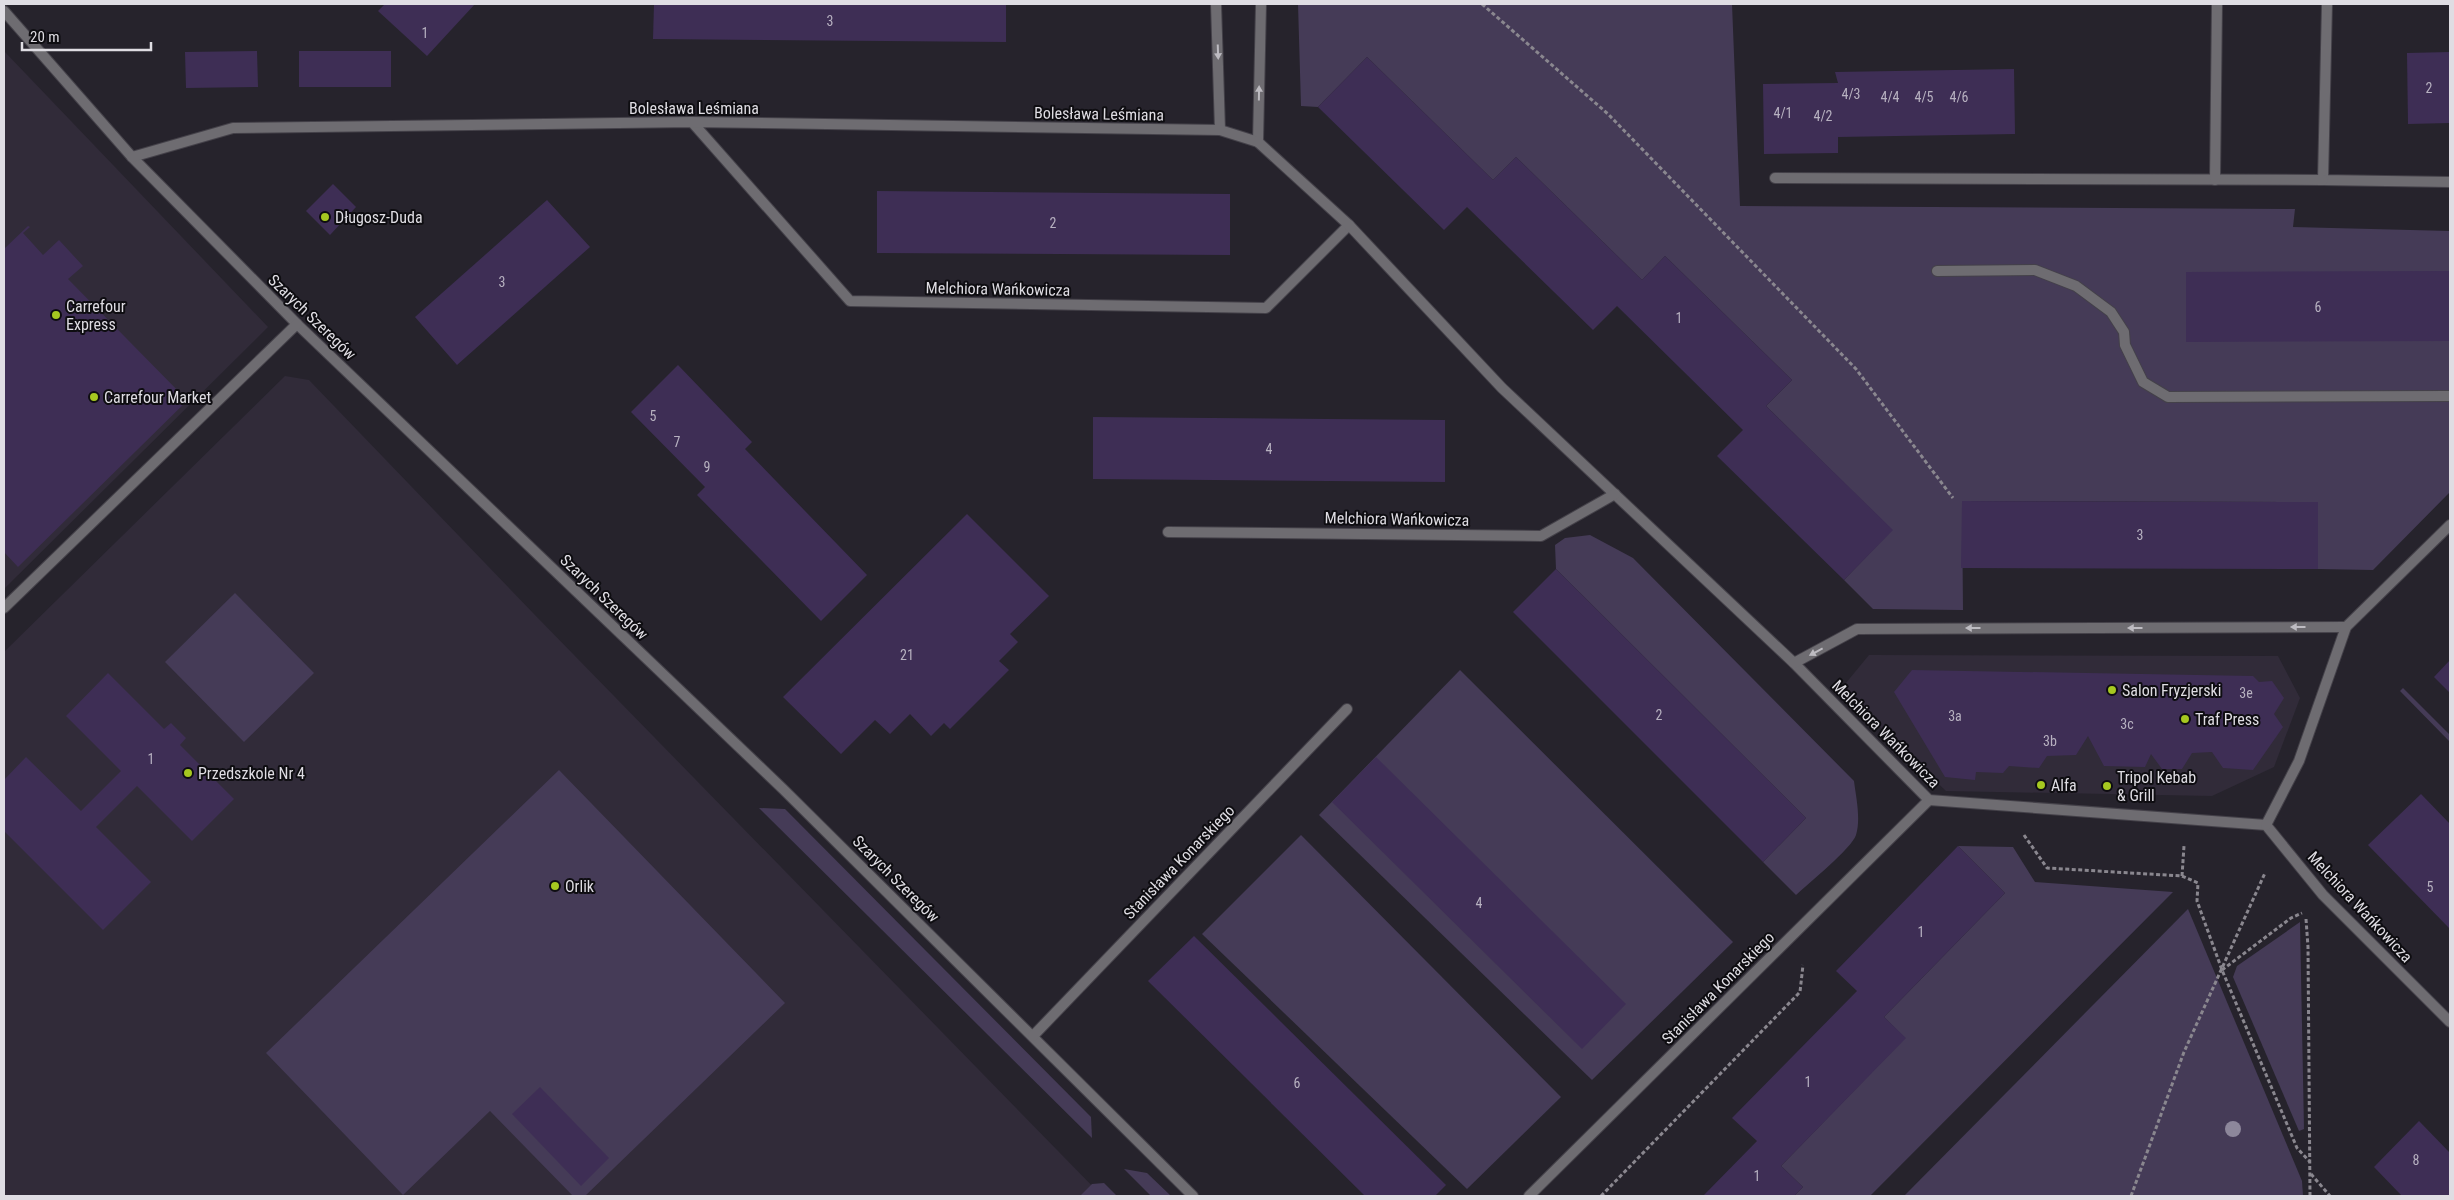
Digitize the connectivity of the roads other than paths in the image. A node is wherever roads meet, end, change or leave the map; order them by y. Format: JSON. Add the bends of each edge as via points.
{"nodes":[{"id":1,"x":1216,"y":4,"type":"edge"},
{"id":2,"x":1261,"y":4,"type":"edge"},
{"id":3,"x":2217,"y":4,"type":"edge"},
{"id":4,"x":2327,"y":4,"type":"edge"},
{"id":5,"x":4,"y":11,"type":"edge"},
{"id":6,"x":692,"y":122,"type":"junction"},
{"id":7,"x":1220,"y":130,"type":"junction"},
{"id":8,"x":1258,"y":142,"type":"junction"},
{"id":9,"x":132,"y":157,"type":"junction"},
{"id":10,"x":1775,"y":178,"type":"dead end"},
{"id":11,"x":2215,"y":180,"type":"junction"},
{"id":12,"x":2323,"y":180,"type":"junction"},
{"id":13,"x":2450,"y":182,"type":"edge"},
{"id":14,"x":1349,"y":225,"type":"junction"},
{"id":15,"x":1937,"y":271,"type":"dead end"},
{"id":16,"x":297,"y":324,"type":"junction"},
{"id":17,"x":2450,"y":396,"type":"edge"},
{"id":18,"x":1615,"y":494,"type":"junction"},
{"id":19,"x":2450,"y":525,"type":"edge"},
{"id":20,"x":1168,"y":532,"type":"dead end"},
{"id":21,"x":4,"y":608,"type":"edge"},
{"id":22,"x":2346,"y":627,"type":"junction"},
{"id":23,"x":1794,"y":663,"type":"junction"},
{"id":24,"x":1347,"y":709,"type":"dead end"},
{"id":25,"x":1929,"y":800,"type":"junction"},
{"id":26,"x":2266,"y":825,"type":"junction"},
{"id":27,"x":2450,"y":1022,"type":"edge"},
{"id":28,"x":1033,"y":1036,"type":"junction"},
{"id":29,"x":1193,"y":1196,"type":"edge"},
{"id":30,"x":1529,"y":1196,"type":"edge"}],
"edges":[{"from":1,"to":7,"type":"street","one_way":true},
{"from":8,"to":2,"type":"street","one_way":true},
{"from":3,"to":11,"type":"street"},
{"from":4,"to":12,"type":"street"},
{"from":5,"to":9,"type":"street","name":"Szarych Szeregów"},
{"from":6,"to":7,"type":"street","name":"Bolesława Leśmiana"},
{"from":6,"to":9,"type":"street","name":"Bolesława Leśmiana","via":[[234,128]]},
{"from":6,"to":14,"type":"street","name":"Melchiora Wańkowicza","via":[[850,302],[1266,308]]},
{"from":7,"to":8,"type":"street","name":"Bolesława Leśmiana"},
{"from":8,"to":14,"type":"street","name":"Melchiora Wańkowicza"},
{"from":9,"to":16,"type":"street","name":"Szarych Szeregów"},
{"from":10,"to":11,"type":"street"},
{"from":11,"to":12,"type":"street"},
{"from":12,"to":13,"type":"street"},
{"from":14,"to":18,"type":"street","name":"Melchiora Wańkowicza","via":[[1502,388]]},
{"from":15,"to":17,"type":"street","via":[[2035,270],[2076,286],[2111,312],[2124,332],[2125,345],[2143,382],[2168,397]]},
{"from":16,"to":21,"type":"street"},
{"from":16,"to":28,"type":"street","name":"Szarych Szeregów","via":[[783,789]]},
{"from":18,"to":20,"type":"street","name":"Melchiora Wańkowicza","via":[[1540,536]]},
{"from":18,"to":23,"type":"street","name":"Melchiora Wańkowicza"},
{"from":19,"to":22,"type":"street"},
{"from":22,"to":23,"type":"street","one_way":true,"via":[[1858,629]]},
{"from":22,"to":26,"type":"street","via":[[2299,761]]},
{"from":23,"to":25,"type":"street","name":"Melchiora Wańkowicza"},
{"from":24,"to":28,"type":"street","name":"Stanisława Konarskiego"},
{"from":25,"to":26,"type":"street","name":"Melchiora Wańkowicza"},
{"from":25,"to":30,"type":"street","name":"Stanisława Konarskiego"},
{"from":26,"to":27,"type":"street","name":"Melchiora Wańkowicza","via":[[2323,895]]},
{"from":28,"to":29,"type":"street","name":"Szarych Szeregów"}]}
